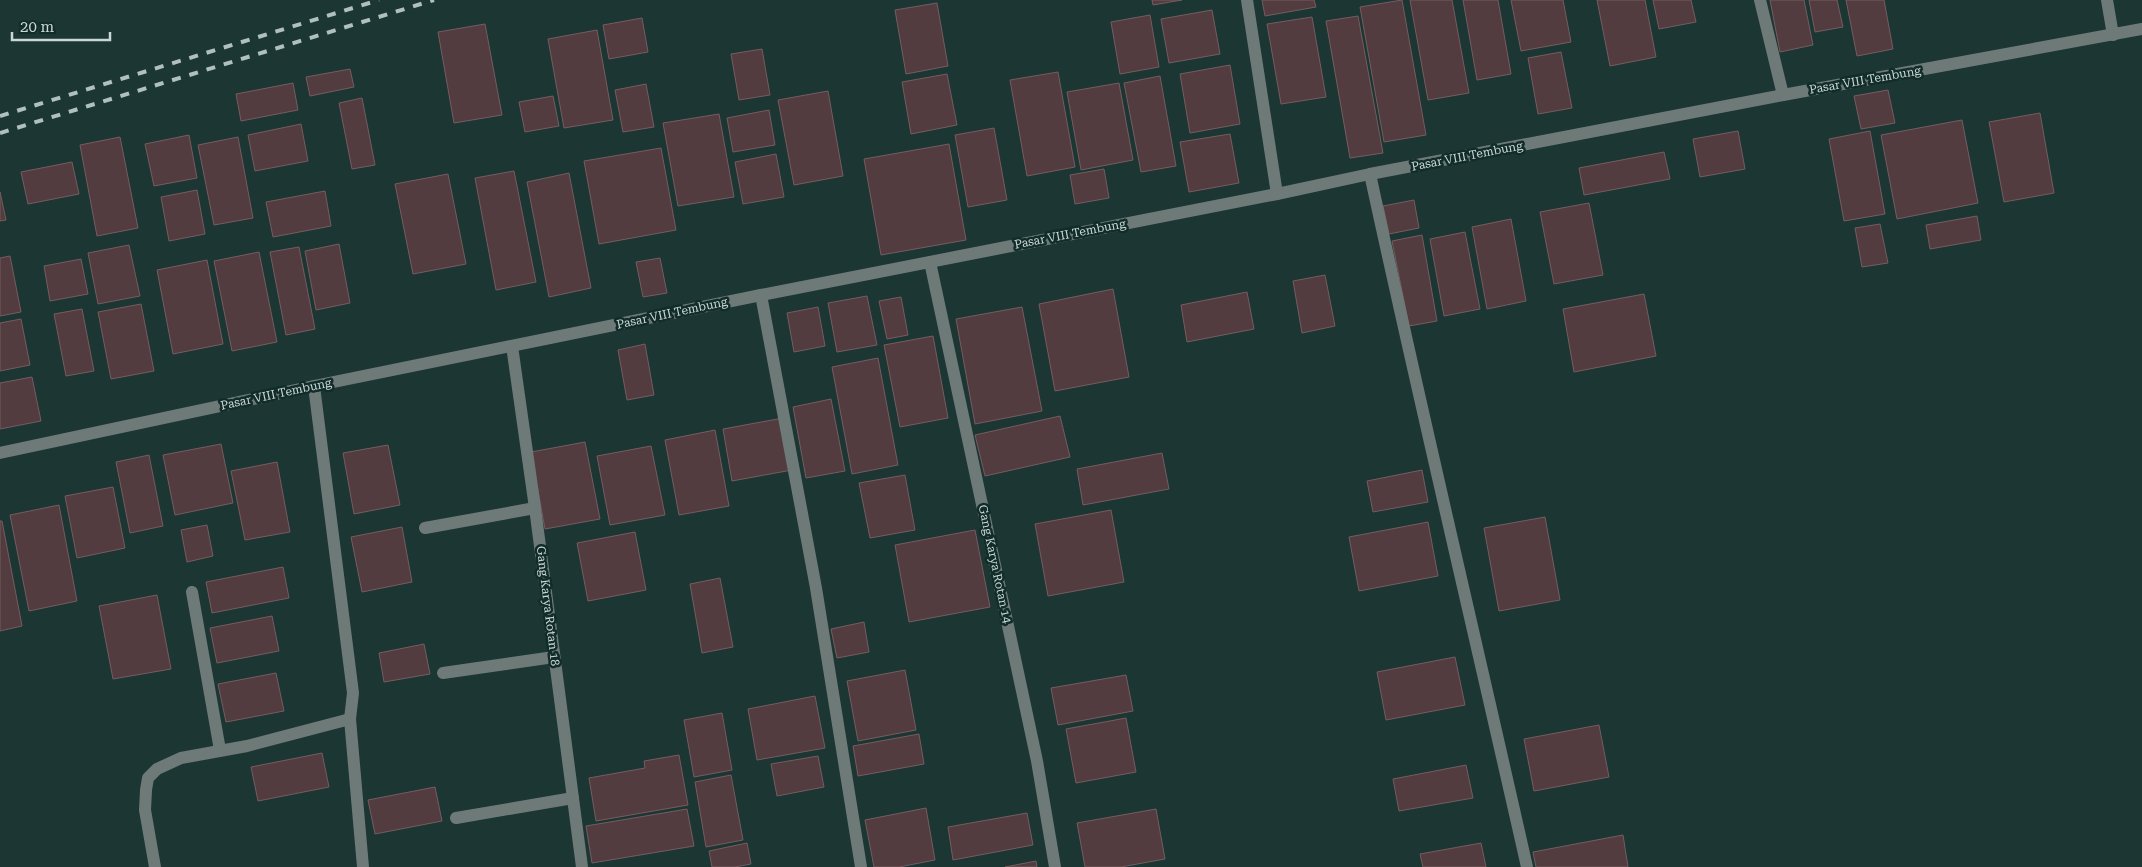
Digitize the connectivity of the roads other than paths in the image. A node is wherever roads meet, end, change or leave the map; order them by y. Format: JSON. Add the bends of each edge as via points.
{"nodes":[{"id":1,"x":1247,"y":0,"type":"edge"},
{"id":2,"x":1760,"y":0,"type":"edge"},
{"id":3,"x":2107,"y":0,"type":"edge"},
{"id":4,"x":2142,"y":29,"type":"edge"},
{"id":5,"x":2113,"y":35,"type":"junction"},
{"id":6,"x":1783,"y":94,"type":"junction"},
{"id":7,"x":1370,"y":174,"type":"junction"},
{"id":8,"x":1277,"y":194,"type":"junction"},
{"id":9,"x":930,"y":262,"type":"junction"},
{"id":10,"x":760,"y":295,"type":"junction"},
{"id":11,"x":512,"y":346,"type":"junction"},
{"id":12,"x":314,"y":386,"type":"junction"},
{"id":13,"x":0,"y":453,"type":"edge"},
{"id":14,"x":536,"y":508,"type":"junction"},
{"id":15,"x":425,"y":528,"type":"dead end"},
{"id":16,"x":192,"y":592,"type":"dead end"},
{"id":17,"x":554,"y":657,"type":"junction"},
{"id":18,"x":443,"y":674,"type":"dead end"},
{"id":19,"x":350,"y":719,"type":"junction"},
{"id":20,"x":220,"y":750,"type":"junction"},
{"id":21,"x":573,"y":798,"type":"junction"},
{"id":22,"x":456,"y":818,"type":"dead end"},
{"id":23,"x":155,"y":867,"type":"edge"},
{"id":24,"x":363,"y":867,"type":"edge"},
{"id":25,"x":582,"y":867,"type":"edge"},
{"id":26,"x":861,"y":867,"type":"edge"},
{"id":27,"x":1055,"y":867,"type":"edge"},
{"id":28,"x":1527,"y":867,"type":"edge"}],
"edges":[{"from":1,"to":8,"type":"street"},
{"from":2,"to":6,"type":"street"},
{"from":3,"to":5,"type":"street"},
{"from":4,"to":5,"type":"street","name":"Pasar VIII Tembung"},
{"from":5,"to":6,"type":"street","name":"Pasar VIII Tembung"},
{"from":6,"to":7,"type":"street","name":"Pasar VIII Tembung"},
{"from":7,"to":8,"type":"street","name":"Pasar VIII Tembung"},
{"from":7,"to":28,"type":"street"},
{"from":8,"to":9,"type":"street","name":"Pasar VIII Tembung"},
{"from":9,"to":10,"type":"street","name":"Pasar VIII Tembung"},
{"from":9,"to":27,"type":"street","name":"Gang Karya Rotan 14","via":[[1037,761]]},
{"from":10,"to":11,"type":"street","name":"Pasar VIII Tembung"},
{"from":10,"to":26,"type":"street","via":[[816,588]]},
{"from":11,"to":12,"type":"street","name":"Pasar VIII Tembung"},
{"from":11,"to":14,"type":"street","name":"Gang Karya Rotan 18"},
{"from":12,"to":13,"type":"street","name":"Pasar VIII Tembung"},
{"from":12,"to":19,"type":"street","via":[[351,673]]},
{"from":14,"to":15,"type":"street"},
{"from":14,"to":17,"type":"street","name":"Gang Karya Rotan 18"},
{"from":16,"to":20,"type":"street"},
{"from":17,"to":18,"type":"street"},
{"from":17,"to":21,"type":"street","name":"Gang Karya Rotan 18"},
{"from":19,"to":20,"type":"street","via":[[261,743]]},
{"from":19,"to":24,"type":"street"},
{"from":20,"to":23,"type":"street","via":[[181,758],[157,769],[148,778],[145,810]]},
{"from":21,"to":22,"type":"street"},
{"from":21,"to":25,"type":"street","name":"Gang Karya Rotan 18"}]}
